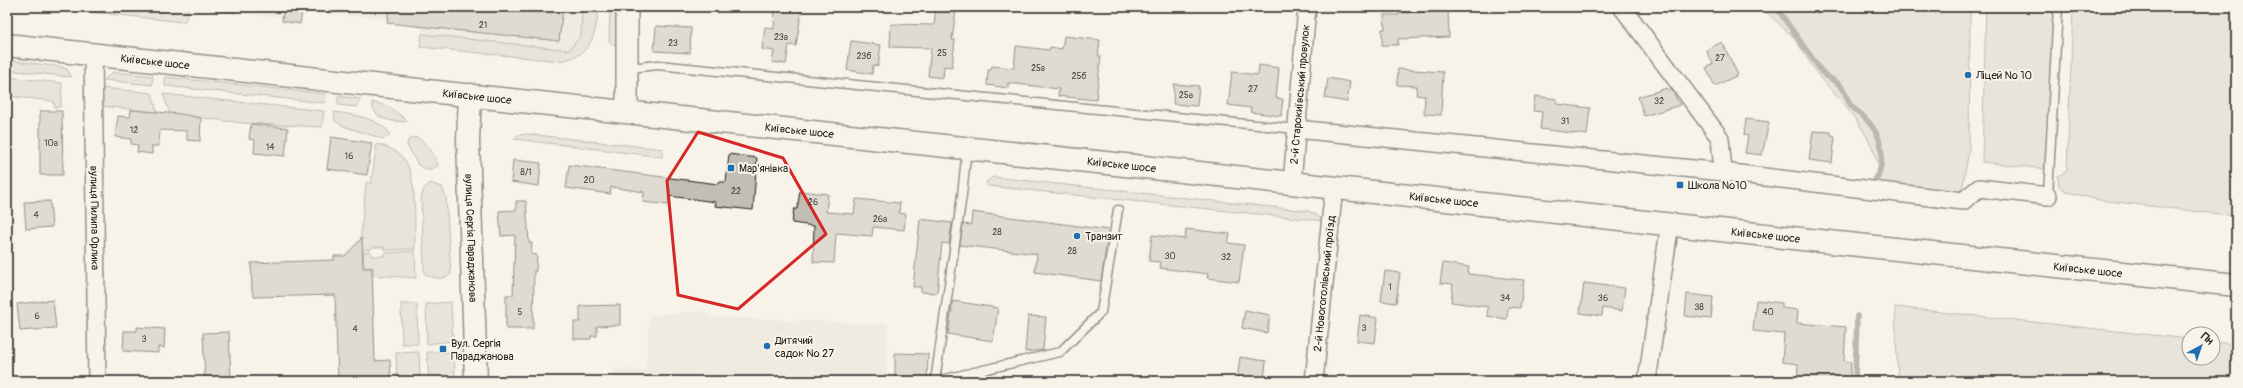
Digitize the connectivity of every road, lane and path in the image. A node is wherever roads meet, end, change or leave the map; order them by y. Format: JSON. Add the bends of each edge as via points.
{"nodes":[{"id":1,"x":627,"y":7,"type":"edge"},
{"id":2,"x":1307,"y":7,"type":"edge"},
{"id":3,"x":1622,"y":7,"type":"edge"},
{"id":4,"x":2058,"y":7,"type":"edge"},
{"id":5,"x":7,"y":45,"type":"edge"},
{"id":6,"x":92,"y":54,"type":"junction"},
{"id":7,"x":628,"y":68,"type":"junction"},
{"id":8,"x":470,"y":95,"type":"junction"},
{"id":9,"x":627,"y":112,"type":"junction"},
{"id":10,"x":1296,"y":129,"type":"junction"},
{"id":11,"x":967,"y":148,"type":"junction"},
{"id":12,"x":1723,"y":172,"type":"junction"},
{"id":13,"x":1292,"y":182,"type":"junction"},
{"id":14,"x":1334,"y":187,"type":"junction"},
{"id":15,"x":2048,"y":196,"type":"joint"},
{"id":16,"x":1118,"y":210,"type":"dead end"},
{"id":17,"x":1670,"y":224,"type":"junction"},
{"id":18,"x":2236,"y":285,"type":"edge"},
{"id":19,"x":97,"y":381,"type":"edge"},
{"id":20,"x":476,"y":381,"type":"edge"},
{"id":21,"x":935,"y":381,"type":"edge"},
{"id":22,"x":1314,"y":381,"type":"edge"},
{"id":23,"x":1647,"y":381,"type":"edge"}],
"edges":[{"from":1,"to":7,"type":"street"},
{"from":2,"to":10,"type":"street","name":"2-й Старокиївський провулок"},
{"from":3,"to":12,"type":"street","via":[[1720,138]]},
{"from":4,"to":15,"type":"lane"},
{"from":5,"to":6,"type":"main road","name":"Київське шосе"},
{"from":6,"to":8,"type":"main road","name":"Київське шосе"},
{"from":6,"to":19,"type":"street","name":"вулиця Пилипа Орлика"},
{"from":7,"to":9,"type":"street"},
{"from":7,"to":10,"type":"lane","via":[[658,65]]},
{"from":8,"to":9,"type":"main road","name":"Київське шосе"},
{"from":8,"to":20,"type":"main road","name":"вулиця Сергія Параджанова","via":[[468,140]]},
{"from":9,"to":11,"type":"main road","name":"Київське шосе"},
{"from":10,"to":12,"type":"street"},
{"from":10,"to":13,"type":"street","name":"2-й Старокиївський провулок"},
{"from":11,"to":13,"type":"main road","name":"Київське шосе"},
{"from":11,"to":21,"type":"lane"},
{"from":12,"to":15,"type":"street","via":[[1963,201],[1980,188]]},
{"from":13,"to":14,"type":"main road","name":"Київське шосе"},
{"from":14,"to":17,"type":"main road","name":"Київське шосе"},
{"from":14,"to":22,"type":"street","name":"2-й Новогоголівський проїзд"},
{"from":16,"to":21,"type":"lane","via":[[1101,312],[1060,352]]},
{"from":17,"to":18,"type":"main road","name":"Київське шосе","via":[[1864,247]]},
{"from":17,"to":23,"type":"street"}]}
